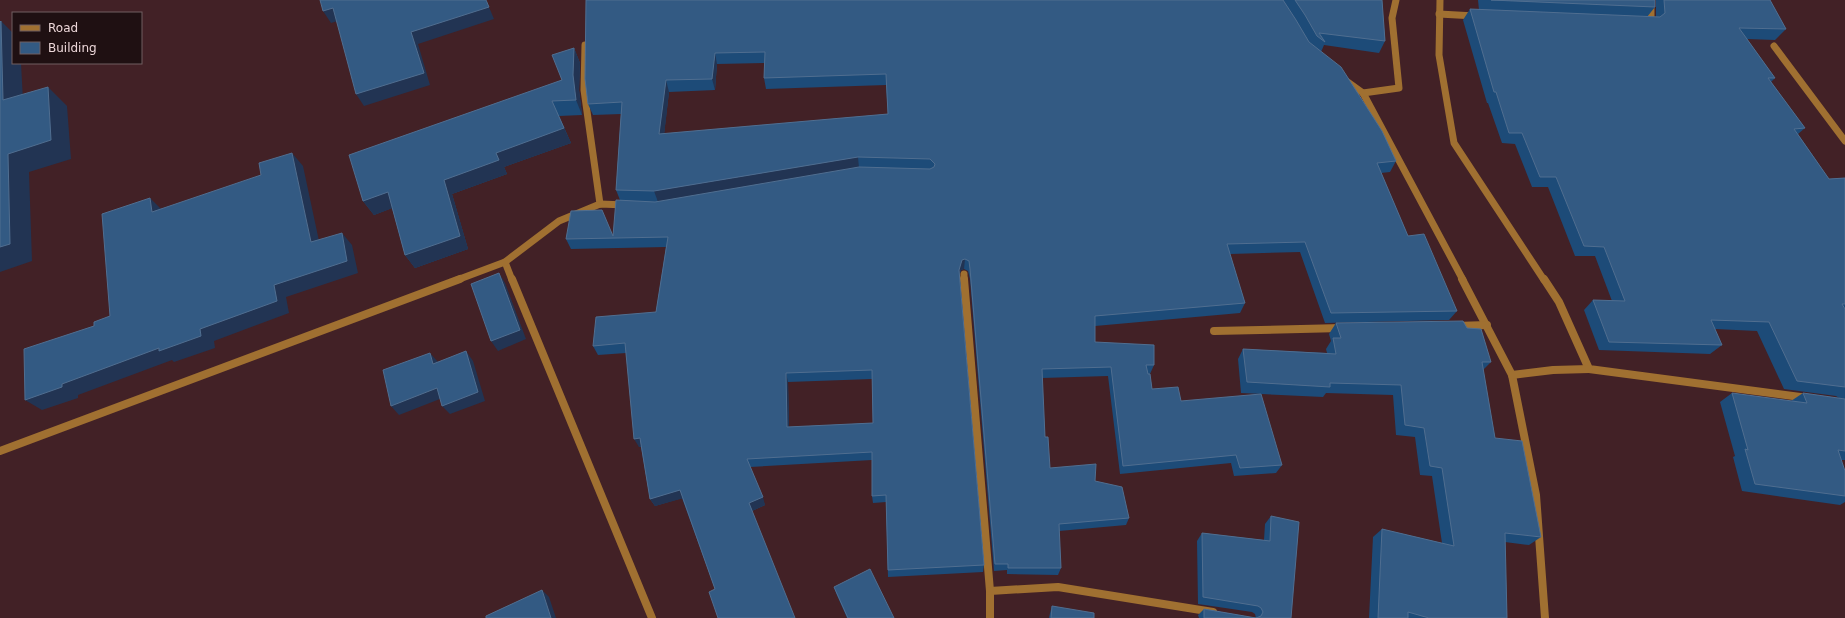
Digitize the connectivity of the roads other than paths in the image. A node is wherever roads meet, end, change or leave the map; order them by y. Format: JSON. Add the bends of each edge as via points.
{"nodes":[{"id":1,"x":1396,"y":0,"type":"edge"},
{"id":2,"x":1440,"y":0,"type":"edge"},
{"id":3,"x":1651,"y":0,"type":"edge"},
{"id":4,"x":1439,"y":14,"type":"junction"},
{"id":5,"x":1479,"y":16,"type":"edge"},
{"id":6,"x":1636,"y":22,"type":"edge"},
{"id":7,"x":585,"y":37,"type":"edge"},
{"id":8,"x":1774,"y":46,"type":"dead end"},
{"id":9,"x":1338,"y":75,"type":"edge"},
{"id":10,"x":1363,"y":93,"type":"junction"},
{"id":11,"x":1845,"y":140,"type":"edge"},
{"id":12,"x":600,"y":204,"type":"junction"},
{"id":13,"x":636,"y":206,"type":"edge"},
{"id":14,"x":505,"y":262,"type":"junction"},
{"id":15,"x":964,"y":274,"type":"edge"},
{"id":16,"x":1487,"y":325,"type":"junction"},
{"id":17,"x":1448,"y":326,"type":"edge"},
{"id":18,"x":1354,"y":328,"type":"edge"},
{"id":19,"x":1214,"y":331,"type":"dead end"},
{"id":20,"x":1589,"y":369,"type":"junction"},
{"id":21,"x":1512,"y":375,"type":"junction"},
{"id":22,"x":1820,"y":400,"type":"edge"},
{"id":23,"x":0,"y":451,"type":"edge"},
{"id":24,"x":990,"y":591,"type":"junction"},
{"id":25,"x":1220,"y":613,"type":"edge"},
{"id":26,"x":652,"y":618,"type":"edge"},
{"id":27,"x":990,"y":618,"type":"edge"},
{"id":28,"x":1545,"y":618,"type":"edge"}],
"edges":[{"from":1,"to":10,"type":"street","via":[[1392,18],[1399,88]]},
{"from":2,"to":4,"type":"street"},
{"from":3,"to":6,"type":"street","via":[[1651,23]]},
{"from":4,"to":5,"type":"street"},
{"from":4,"to":20,"type":"street","via":[[1439,56],[1454,143],[1560,302]]},
{"from":7,"to":12,"type":"street","via":[[584,90]]},
{"from":8,"to":11,"type":"street"},
{"from":9,"to":10,"type":"street"},
{"from":10,"to":16,"type":"street"},
{"from":12,"to":13,"type":"street"},
{"from":12,"to":14,"type":"street","via":[[559,221]]},
{"from":14,"to":23,"type":"street"},
{"from":14,"to":26,"type":"street"},
{"from":15,"to":24,"type":"street"},
{"from":16,"to":17,"type":"street"},
{"from":16,"to":21,"type":"street"},
{"from":18,"to":19,"type":"street"},
{"from":20,"to":21,"type":"street"},
{"from":20,"to":22,"type":"street"},
{"from":21,"to":28,"type":"street","via":[[1536,495]]},
{"from":24,"to":25,"type":"street","via":[[1058,587]]},
{"from":24,"to":27,"type":"street"}]}
